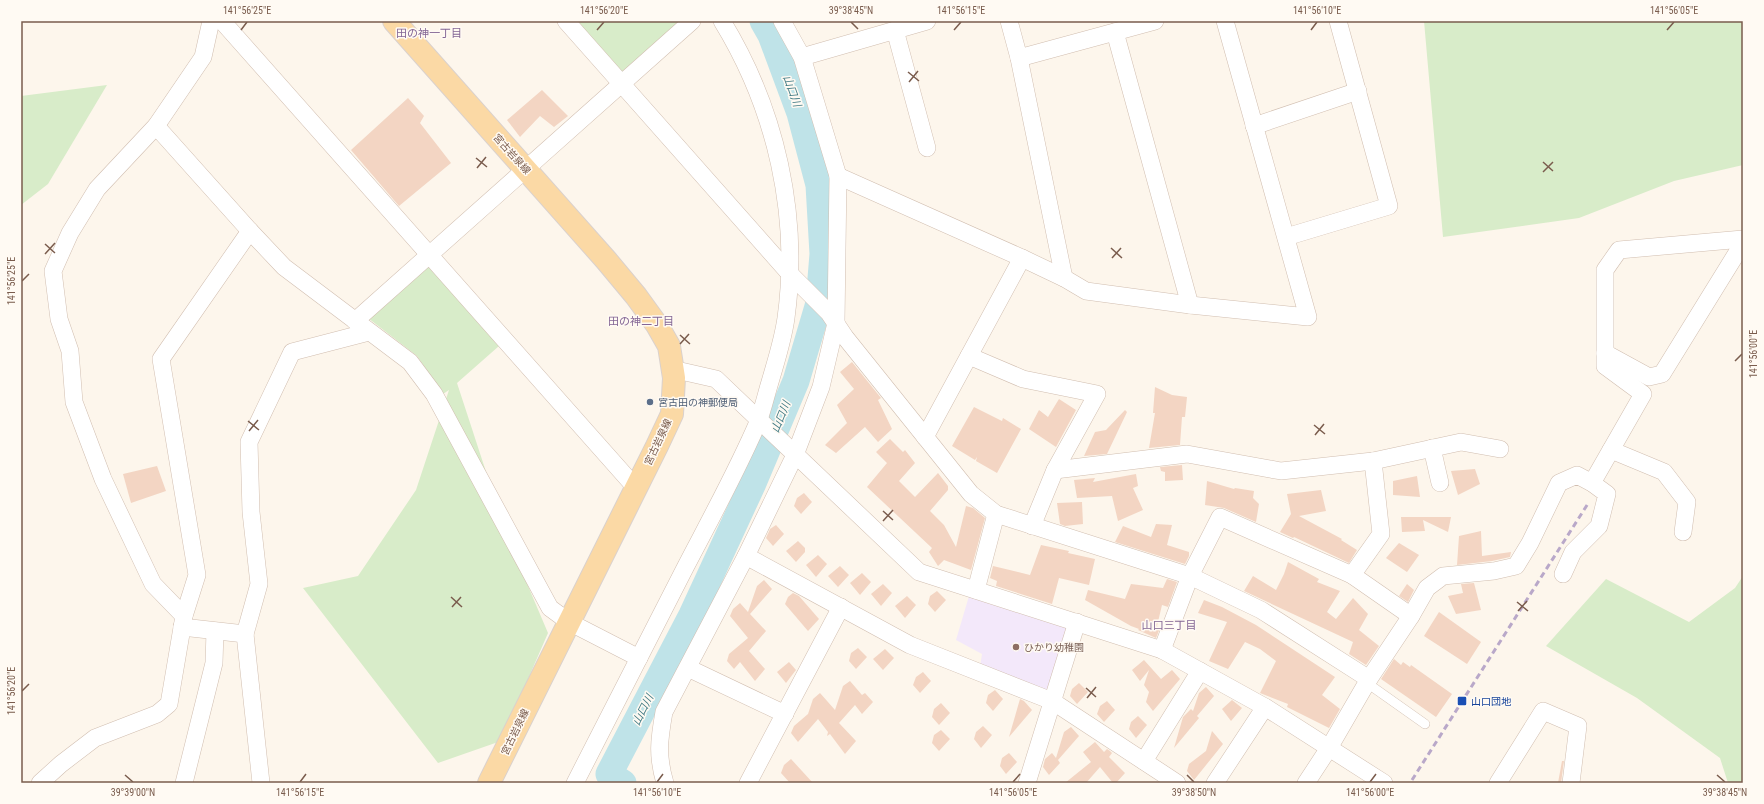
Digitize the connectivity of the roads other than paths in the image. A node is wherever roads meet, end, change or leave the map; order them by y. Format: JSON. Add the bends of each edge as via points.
{"nodes":[{"id":1,"x":211,"y":21,"type":"edge"},
{"id":2,"x":222,"y":21,"type":"edge"},
{"id":3,"x":394,"y":21,"type":"edge"},
{"id":4,"x":566,"y":21,"type":"edge"},
{"id":5,"x":692,"y":21,"type":"edge"},
{"id":6,"x":722,"y":21,"type":"edge"},
{"id":7,"x":782,"y":21,"type":"edge"},
{"id":8,"x":927,"y":21,"type":"edge"},
{"id":9,"x":1009,"y":21,"type":"edge"},
{"id":10,"x":1155,"y":21,"type":"edge"},
{"id":11,"x":1225,"y":21,"type":"edge"},
{"id":12,"x":1338,"y":21,"type":"edge"},
{"id":13,"x":895,"y":30,"type":"junction"},
{"id":14,"x":1115,"y":32,"type":"junction"},
{"id":15,"x":802,"y":57,"type":"junction"},
{"id":16,"x":1018,"y":58,"type":"junction"},
{"id":17,"x":622,"y":84,"type":"junction"},
{"id":18,"x":1358,"y":91,"type":"junction"},
{"id":19,"x":156,"y":126,"type":"junction"},
{"id":20,"x":1254,"y":126,"type":"junction"},
{"id":21,"x":927,"y":148,"type":"dead end"},
{"id":22,"x":526,"y":169,"type":"junction"},
{"id":23,"x":838,"y":176,"type":"junction"},
{"id":24,"x":250,"y":231,"type":"junction"},
{"id":25,"x":1286,"y":238,"type":"junction"},
{"id":26,"x":1743,"y":239,"type":"edge"},
{"id":27,"x":1743,"y":243,"type":"edge"},
{"id":28,"x":429,"y":255,"type":"junction"},
{"id":29,"x":1022,"y":258,"type":"junction"},
{"id":30,"x":790,"y":274,"type":"junction"},
{"id":31,"x":1064,"y":278,"type":"junction"},
{"id":32,"x":1190,"y":305,"type":"junction"},
{"id":33,"x":832,"y":318,"type":"junction"},
{"id":34,"x":355,"y":321,"type":"junction"},
{"id":35,"x":369,"y":332,"type":"junction"},
{"id":36,"x":1606,"y":353,"type":"junction"},
{"id":37,"x":969,"y":356,"type":"junction"},
{"id":38,"x":672,"y":368,"type":"junction"},
{"id":39,"x":758,"y":420,"type":"junction"},
{"id":40,"x":925,"y":437,"type":"junction"},
{"id":41,"x":1432,"y":448,"type":"junction"},
{"id":42,"x":1500,"y":449,"type":"dead end"},
{"id":43,"x":1611,"y":450,"type":"junction"},
{"id":44,"x":795,"y":455,"type":"junction"},
{"id":45,"x":1374,"y":461,"type":"junction"},
{"id":46,"x":1055,"y":470,"type":"junction"},
{"id":47,"x":1440,"y":483,"type":"dead end"},
{"id":48,"x":1592,"y":483,"type":"junction"},
{"id":49,"x":636,"y":488,"type":"junction"},
{"id":50,"x":996,"y":514,"type":"junction"},
{"id":51,"x":1032,"y":526,"type":"junction"},
{"id":52,"x":1682,"y":532,"type":"dead end"},
{"id":53,"x":746,"y":556,"type":"junction"},
{"id":54,"x":1563,"y":574,"type":"dead end"},
{"id":55,"x":1352,"y":575,"type":"junction"},
{"id":56,"x":1190,"y":576,"type":"junction"},
{"id":57,"x":976,"y":590,"type":"junction"},
{"id":58,"x":840,"y":607,"type":"junction"},
{"id":59,"x":1411,"y":616,"type":"junction"},
{"id":60,"x":183,"y":621,"type":"junction"},
{"id":61,"x":569,"y":622,"type":"junction"},
{"id":62,"x":1077,"y":622,"type":"junction"},
{"id":63,"x":215,"y":631,"type":"junction"},
{"id":64,"x":245,"y":634,"type":"junction"},
{"id":65,"x":1162,"y":650,"type":"junction"},
{"id":66,"x":639,"y":658,"type":"junction"},
{"id":67,"x":688,"y":668,"type":"junction"},
{"id":68,"x":1200,"y":671,"type":"junction"},
{"id":69,"x":1368,"y":681,"type":"junction"},
{"id":70,"x":1052,"y":701,"type":"junction"},
{"id":71,"x":1265,"y":707,"type":"junction"},
{"id":72,"x":785,"y":714,"type":"junction"},
{"id":73,"x":1425,"y":724,"type":"dead end"},
{"id":74,"x":1329,"y":748,"type":"junction"},
{"id":75,"x":1144,"y":761,"type":"junction"},
{"id":76,"x":1030,"y":782,"type":"edge"},
{"id":77,"x":40,"y":783,"type":"edge"},
{"id":78,"x":184,"y":783,"type":"edge"},
{"id":79,"x":261,"y":783,"type":"edge"},
{"id":80,"x":489,"y":783,"type":"edge"},
{"id":81,"x":575,"y":783,"type":"edge"},
{"id":82,"x":665,"y":783,"type":"edge"},
{"id":83,"x":748,"y":783,"type":"edge"},
{"id":84,"x":1178,"y":783,"type":"edge"},
{"id":85,"x":1215,"y":783,"type":"edge"},
{"id":86,"x":1306,"y":783,"type":"edge"},
{"id":87,"x":1384,"y":783,"type":"edge"},
{"id":88,"x":1498,"y":783,"type":"edge"},
{"id":89,"x":1571,"y":783,"type":"edge"}],
"edges":[{"from":1,"to":19,"type":"street","via":[[203,57]]},
{"from":2,"to":28,"type":"street"},
{"from":3,"to":22,"type":"main road","name":"宮古岩泉線"},
{"from":4,"to":17,"type":"street"},
{"from":5,"to":17,"type":"street"},
{"from":6,"to":30,"type":"street","via":[[739,48],[760,95],[778,153],[787,200]]},
{"from":7,"to":15,"type":"street"},
{"from":8,"to":13,"type":"street"},
{"from":9,"to":16,"type":"street"},
{"from":10,"to":14,"type":"street"},
{"from":11,"to":20,"type":"street"},
{"from":12,"to":18,"type":"street"},
{"from":13,"to":15,"type":"street"},
{"from":13,"to":21,"type":"street"},
{"from":14,"to":16,"type":"street"},
{"from":14,"to":32,"type":"street"},
{"from":15,"to":23,"type":"street"},
{"from":16,"to":31,"type":"street"},
{"from":17,"to":22,"type":"street"},
{"from":17,"to":30,"type":"street"},
{"from":18,"to":20,"type":"street"},
{"from":18,"to":25,"type":"street","via":[[1389,206]]},
{"from":19,"to":24,"type":"street"},
{"from":19,"to":60,"type":"street","via":[[97,189],[70,233],[53,271],[59,319],[70,351],[74,402],[100,472],[154,584]]},
{"from":20,"to":25,"type":"street"},
{"from":22,"to":28,"type":"street"},
{"from":22,"to":38,"type":"main road","name":"宮古岩泉線","via":[[636,296],[669,346]]},
{"from":23,"to":29,"type":"street"},
{"from":23,"to":33,"type":"street"},
{"from":24,"to":34,"type":"street","via":[[284,267]]},
{"from":24,"to":60,"type":"street","via":[[161,359],[198,575]]},
{"from":25,"to":32,"type":"street","via":[[1308,317]]},
{"from":26,"to":36,"type":"street","via":[[1619,250],[1605,270]]},
{"from":27,"to":36,"type":"street","via":[[1662,374],[1649,377]]},
{"from":28,"to":34,"type":"street"},
{"from":28,"to":49,"type":"street"},
{"from":29,"to":31,"type":"street"},
{"from":29,"to":37,"type":"street"},
{"from":30,"to":33,"type":"street"},
{"from":30,"to":39,"type":"street","via":[[786,320]]},
{"from":31,"to":32,"type":"street","via":[[1086,291]]},
{"from":33,"to":40,"type":"street"},
{"from":33,"to":44,"type":"street","via":[[821,387]]},
{"from":34,"to":35,"type":"street"},
{"from":35,"to":61,"type":"street","via":[[410,362],[434,394],[550,608]]},
{"from":35,"to":64,"type":"street","via":[[292,352],[249,442],[251,512],[259,584]]},
{"from":36,"to":43,"type":"street","via":[[1606,366],[1643,394]]},
{"from":37,"to":40,"type":"street"},
{"from":37,"to":46,"type":"street","via":[[1023,379],[1097,394]]},
{"from":38,"to":39,"type":"street","via":[[716,379]]},
{"from":38,"to":49,"type":"main road","name":"宮古岩泉線","via":[[672,414]]},
{"from":39,"to":44,"type":"street"},
{"from":39,"to":66,"type":"street","via":[[733,476]]},
{"from":40,"to":50,"type":"street","via":[[971,494]]},
{"from":41,"to":42,"type":"street","via":[[1461,442]]},
{"from":41,"to":45,"type":"street"},
{"from":41,"to":47,"type":"street"},
{"from":43,"to":48,"type":"street"},
{"from":43,"to":52,"type":"street","via":[[1664,472],[1687,502]]},
{"from":44,"to":53,"type":"street"},
{"from":44,"to":57,"type":"street","via":[[919,572]]},
{"from":45,"to":46,"type":"street","via":[[1281,471],[1187,454]]},
{"from":45,"to":55,"type":"street","via":[[1381,534]]},
{"from":46,"to":51,"type":"street"},
{"from":48,"to":54,"type":"street","via":[[1607,494],[1599,526],[1573,552]]},
{"from":48,"to":59,"type":"street","via":[[1577,475],[1559,482],[1516,566],[1444,576],[1427,588]]},
{"from":49,"to":61,"type":"main road","name":"宮古岩泉線"},
{"from":50,"to":51,"type":"street"},
{"from":50,"to":57,"type":"street"},
{"from":51,"to":56,"type":"street"},
{"from":53,"to":58,"type":"street"},
{"from":53,"to":67,"type":"street"},
{"from":55,"to":56,"type":"street","via":[[1220,517]]},
{"from":55,"to":59,"type":"street"},
{"from":56,"to":65,"type":"street"},
{"from":56,"to":69,"type":"street","via":[[1261,610]]},
{"from":57,"to":62,"type":"street"},
{"from":58,"to":70,"type":"street","via":[[910,645]]},
{"from":58,"to":72,"type":"street"},
{"from":59,"to":69,"type":"street"},
{"from":60,"to":63,"type":"street"},
{"from":60,"to":77,"type":"street","via":[[169,704],[157,714],[95,738]]},
{"from":61,"to":66,"type":"street"},
{"from":61,"to":80,"type":"main road","name":"宮古岩泉線"},
{"from":62,"to":65,"type":"street"},
{"from":62,"to":70,"type":"street"},
{"from":63,"to":64,"type":"street"},
{"from":63,"to":78,"type":"street","via":[[214,663]]},
{"from":64,"to":79,"type":"street"},
{"from":65,"to":68,"type":"street"},
{"from":66,"to":81,"type":"street"},
{"from":67,"to":72,"type":"street"},
{"from":67,"to":82,"type":"street","via":[[664,712],[659,740],[660,765]]},
{"from":68,"to":71,"type":"street"},
{"from":68,"to":75,"type":"street"},
{"from":69,"to":73,"type":"lane"},
{"from":69,"to":74,"type":"street"},
{"from":70,"to":75,"type":"street"},
{"from":70,"to":76,"type":"street"},
{"from":71,"to":74,"type":"street"},
{"from":71,"to":85,"type":"street"},
{"from":72,"to":83,"type":"street"},
{"from":74,"to":86,"type":"street"},
{"from":74,"to":87,"type":"street"},
{"from":75,"to":84,"type":"street"},
{"from":88,"to":89,"type":"street","via":[[1543,711],[1578,726]]}]}
